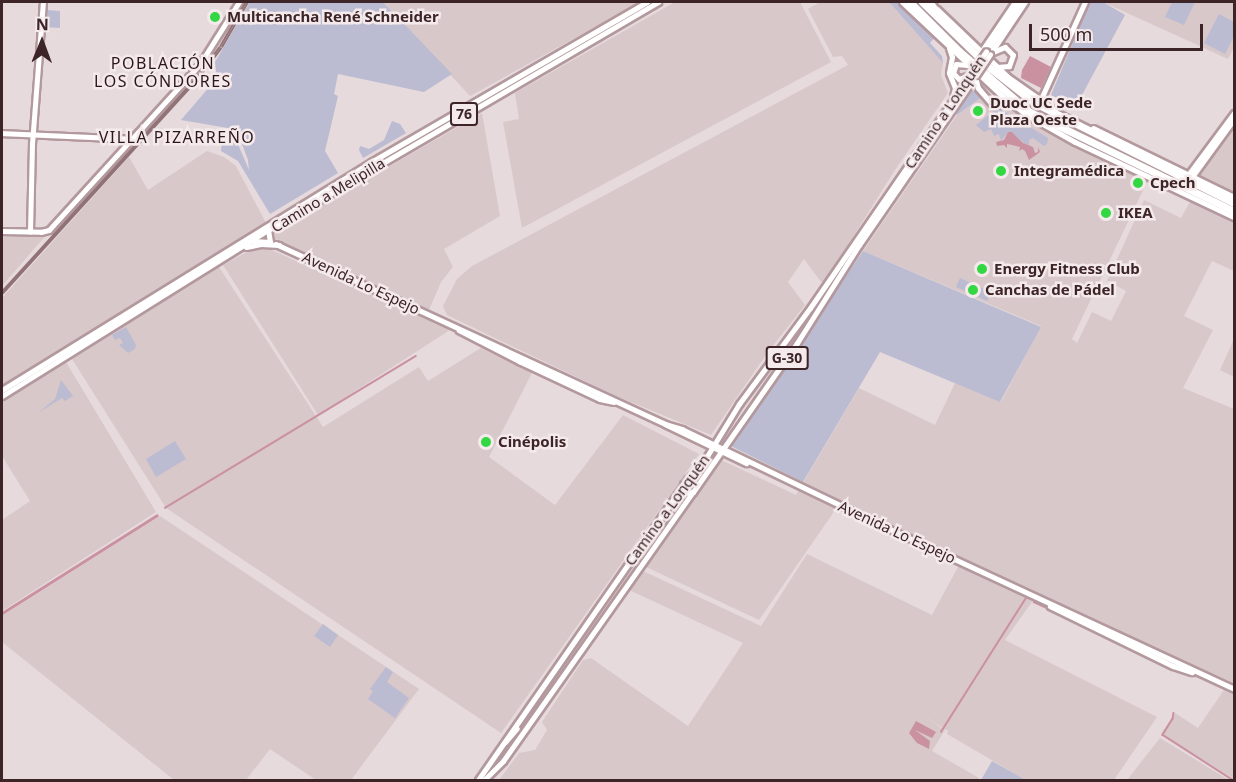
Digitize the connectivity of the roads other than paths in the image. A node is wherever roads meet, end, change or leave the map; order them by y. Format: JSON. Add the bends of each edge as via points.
{"nodes":[{"id":1,"x":43,"y":2,"type":"edge"},
{"id":2,"x":239,"y":2,"type":"edge"},
{"id":3,"x":648,"y":2,"type":"edge"},
{"id":4,"x":658,"y":2,"type":"edge"},
{"id":5,"x":906,"y":2,"type":"edge"},
{"id":6,"x":922,"y":2,"type":"edge"},
{"id":7,"x":1018,"y":2,"type":"edge"},
{"id":8,"x":1025,"y":2,"type":"edge"},
{"id":9,"x":1085,"y":2,"type":"edge"},
{"id":10,"x":930,"y":3,"type":"edge"},
{"id":11,"x":916,"y":15,"type":"joint"},
{"id":12,"x":948,"y":29,"type":"junction"},
{"id":13,"x":967,"y":38,"type":"dead end"},
{"id":14,"x":971,"y":44,"type":"junction"},
{"id":15,"x":948,"y":47,"type":"junction"},
{"id":16,"x":987,"y":53,"type":"junction"},
{"id":17,"x":968,"y":65,"type":"junction"},
{"id":18,"x":996,"y":66,"type":"junction"},
{"id":19,"x":974,"y":74,"type":"junction"},
{"id":20,"x":979,"y":90,"type":"junction"},
{"id":21,"x":965,"y":91,"type":"junction"},
{"id":22,"x":1003,"y":97,"type":"junction"},
{"id":23,"x":1040,"y":101,"type":"junction"},
{"id":24,"x":951,"y":102,"type":"junction"},
{"id":25,"x":1012,"y":105,"type":"junction"},
{"id":26,"x":1001,"y":107,"type":"junction"},
{"id":27,"x":1234,"y":112,"type":"edge"},
{"id":28,"x":455,"y":116,"type":"junction"},
{"id":29,"x":1071,"y":118,"type":"junction"},
{"id":30,"x":1234,"y":120,"type":"edge"},
{"id":31,"x":944,"y":122,"type":"junction"},
{"id":32,"x":2,"y":133,"type":"edge"},
{"id":33,"x":33,"y":134,"type":"junction"},
{"id":34,"x":133,"y":139,"type":"junction"},
{"id":35,"x":934,"y":141,"type":"dead end"},
{"id":36,"x":1110,"y":142,"type":"junction"},
{"id":37,"x":921,"y":147,"type":"junction"},
{"id":38,"x":913,"y":148,"type":"dead end"},
{"id":39,"x":1204,"y":158,"type":"junction"},
{"id":40,"x":1190,"y":176,"type":"junction"},
{"id":41,"x":1178,"y":185,"type":"junction"},
{"id":42,"x":1233,"y":200,"type":"edge"},
{"id":43,"x":1216,"y":208,"type":"junction"},
{"id":44,"x":294,"y":212,"type":"junction"},
{"id":45,"x":1234,"y":212,"type":"edge"},
{"id":46,"x":1234,"y":217,"type":"edge"},
{"id":47,"x":275,"y":220,"type":"junction"},
{"id":48,"x":865,"y":223,"type":"dead end"},
{"id":49,"x":270,"y":230,"type":"junction"},
{"id":50,"x":2,"y":231,"type":"edge"},
{"id":51,"x":30,"y":232,"type":"junction"},
{"id":52,"x":250,"y":242,"type":"junction"},
{"id":53,"x":275,"y":244,"type":"junction"},
{"id":54,"x":854,"y":245,"type":"junction"},
{"id":55,"x":228,"y":248,"type":"junction"},
{"id":56,"x":238,"y":249,"type":"junction"},
{"id":57,"x":125,"y":316,"type":"junction"},
{"id":58,"x":2,"y":390,"type":"edge"},
{"id":59,"x":2,"y":396,"type":"edge"},
{"id":60,"x":739,"y":404,"type":"junction"},
{"id":61,"x":750,"y":411,"type":"junction"},
{"id":62,"x":712,"y":446,"type":"junction"},
{"id":63,"x":722,"y":450,"type":"junction"},
{"id":64,"x":683,"y":484,"type":"junction"},
{"id":65,"x":693,"y":492,"type":"junction"},
{"id":66,"x":1234,"y":690,"type":"edge"},
{"id":67,"x":516,"y":725,"type":"junction"},
{"id":68,"x":525,"y":731,"type":"junction"},
{"id":69,"x":478,"y":780,"type":"edge"},
{"id":70,"x":484,"y":780,"type":"edge"}],
"edges":[{"from":1,"to":33,"type":"main road"},
{"from":2,"to":34,"type":"main road","via":[[200,64]]},
{"from":3,"to":28,"type":"main road","name":"Camino a Melipilla","number":"76"},
{"from":4,"to":28,"type":"main road","name":"Camino a Melipilla","number":"76"},
{"from":5,"to":11,"type":"highway"},
{"from":5,"to":41,"type":"highway","via":[[1030,112]]},
{"from":6,"to":12,"type":"highway"},
{"from":7,"to":16,"type":"main road","name":"Camino a Lonquén"},
{"from":8,"to":16,"type":"main road","name":"Camino a Lonquén"},
{"from":9,"to":23,"type":"main road"},
{"from":10,"to":12,"type":"highway"},
{"from":10,"to":14,"type":"main road"},
{"from":11,"to":15,"type":"main road"},
{"from":12,"to":36,"type":"highway","via":[[1026,97]]},
{"from":13,"to":14,"type":"main road"},
{"from":14,"to":16,"type":"main road"},
{"from":15,"to":17,"type":"main road"},
{"from":15,"to":24,"type":"main road","via":[[952,57],[949,73],[955,88]]},
{"from":16,"to":18,"type":"main road"},
{"from":16,"to":18,"type":"main road","via":[[1002,47],[1013,53],[1009,66]]},
{"from":16,"to":19,"type":"main road","name":"Camino a Lonquén","bridge":true},
{"from":17,"to":19,"type":"main road","via":[[956,64],[952,73],[961,79]]},
{"from":17,"to":22,"type":"main road"},
{"from":18,"to":23,"type":"main road"},
{"from":19,"to":20,"type":"main road"},
{"from":19,"to":21,"type":"main road","name":"Camino a Lonquén","number":"G-30"},
{"from":19,"to":24,"type":"main road","name":"Camino a Lonquén","number":"G-30"},
{"from":20,"to":21,"type":"main road"},
{"from":20,"to":26,"type":"main road","via":[[993,105]]},
{"from":21,"to":31,"type":"main road","name":"Camino a Lonquén","number":"G-30"},
{"from":22,"to":25,"type":"main road"},
{"from":22,"to":26,"type":"main road"},
{"from":23,"to":29,"type":"main road"},
{"from":24,"to":37,"type":"main road","name":"Camino a Lonquén","number":"G-30"},
{"from":25,"to":26,"type":"main road"},
{"from":25,"to":43,"type":"main road","via":[[1066,137]]},
{"from":27,"to":39,"type":"main road"},
{"from":28,"to":44,"type":"main road","name":"Camino a Melipilla","number":"76"},
{"from":29,"to":36,"type":"highway"},
{"from":29,"to":40,"type":"main road"},
{"from":30,"to":39,"type":"main road"},
{"from":31,"to":35,"type":"main road"},
{"from":31,"to":61,"type":"main road","name":"Camino a Lonquén","number":"G-30"},
{"from":32,"to":33,"type":"main road"},
{"from":33,"to":34,"type":"main road"},
{"from":33,"to":51,"type":"main road"},
{"from":34,"to":51,"type":"main road","via":[[45,232]]},
{"from":36,"to":42,"type":"highway"},
{"from":37,"to":38,"type":"main road"},
{"from":37,"to":54,"type":"main road","name":"Camino a Lonquén","number":"G-30"},
{"from":39,"to":40,"type":"main road"},
{"from":40,"to":42,"type":"main road"},
{"from":41,"to":43,"type":"highway"},
{"from":41,"to":45,"type":"highway"},
{"from":43,"to":46,"type":"main road"},
{"from":44,"to":47,"type":"main road","name":"Camino a Melipilla","number":"76"},
{"from":44,"to":49,"type":"main road","name":"Camino a Melipilla","number":"76"},
{"from":47,"to":49,"type":"main road"},
{"from":47,"to":55,"type":"main road","name":"Camino a Melipilla","number":"76"},
{"from":48,"to":54,"type":"main road"},
{"from":49,"to":52,"type":"main road","name":"Camino a Melipilla","number":"76"},
{"from":49,"to":53,"type":"main road"},
{"from":50,"to":51,"type":"main road"},
{"from":52,"to":53,"type":"main road"},
{"from":52,"to":55,"type":"main road"},
{"from":52,"to":56,"type":"main road","name":"Camino a Melipilla","number":"76"},
{"from":53,"to":56,"type":"main road"},
{"from":53,"to":62,"type":"main road","name":"Avenida Lo Espejo"},
{"from":54,"to":60,"type":"main road","name":"Camino a Lonquén","number":"G-30"},
{"from":55,"to":57,"type":"main road","name":"Camino a Melipilla","number":"76"},
{"from":56,"to":57,"type":"main road","name":"Camino a Melipilla","number":"76"},
{"from":57,"to":58,"type":"main road","name":"Camino a Melipilla","number":"76"},
{"from":57,"to":59,"type":"main road","name":"Camino a Melipilla","number":"76"},
{"from":60,"to":61,"type":"main road","via":[[748,402]]},
{"from":60,"to":62,"type":"main road","name":"Camino a Lonquén","number":"G-30"},
{"from":61,"to":63,"type":"main road","name":"Camino a Lonquén","number":"G-30"},
{"from":62,"to":63,"type":"main road","name":"Avenida Lo Espejo"},
{"from":62,"to":64,"type":"main road","name":"Camino a Lonquén","number":"G-30","via":[[700,468]]},
{"from":63,"to":65,"type":"main road","name":"Camino a Lonquén","number":"G-30"},
{"from":63,"to":66,"type":"main road","name":"Avenida Lo Espejo"},
{"from":64,"to":65,"type":"main road","via":[[684,493]]},
{"from":64,"to":67,"type":"main road","name":"Camino a Lonquén","number":"G-30"},
{"from":65,"to":68,"type":"main road","name":"Camino a Lonquén","number":"G-30"},
{"from":67,"to":68,"type":"main road"},
{"from":67,"to":69,"type":"main road","name":"Camino a Lonquén","number":"G-30"},
{"from":68,"to":70,"type":"main road","name":"Camino a Lonquén","number":"G-30"}]}
